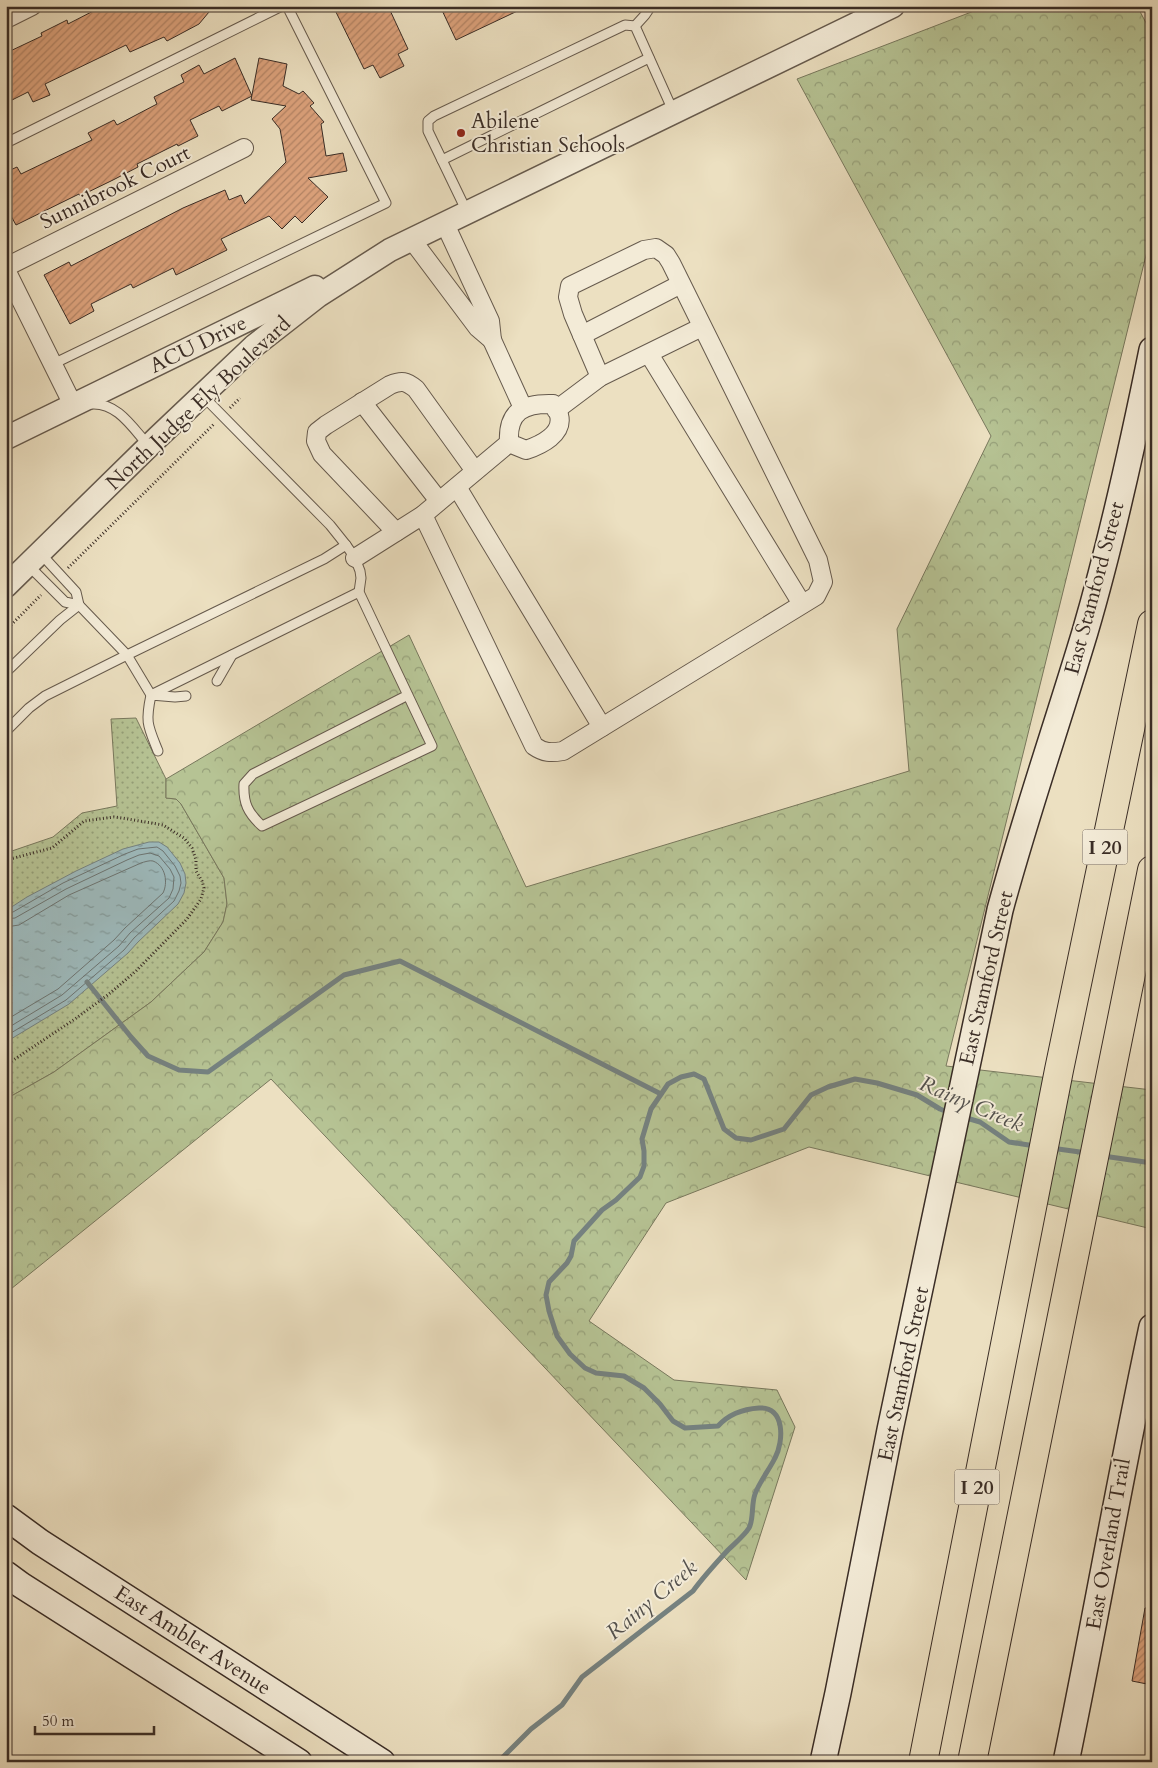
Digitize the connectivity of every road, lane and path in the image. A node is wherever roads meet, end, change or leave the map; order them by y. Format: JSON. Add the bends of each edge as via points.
{"nodes":[{"id":1,"x":32,"y":6,"type":"edge"},
{"id":2,"x":282,"y":6,"type":"edge"},
{"id":3,"x":287,"y":6,"type":"edge"},
{"id":4,"x":651,"y":6,"type":"edge"},
{"id":5,"x":892,"y":6,"type":"edge"},
{"id":6,"x":6,"y":18,"type":"edge"},
{"id":7,"x":635,"y":26,"type":"junction"},
{"id":8,"x":649,"y":58,"type":"junction"},
{"id":9,"x":675,"y":113,"type":"junction"},
{"id":10,"x":6,"y":143,"type":"edge"},
{"id":11,"x":244,"y":148,"type":"dead end"},
{"id":12,"x":442,"y":160,"type":"junction"},
{"id":13,"x":467,"y":213,"type":"junction"},
{"id":14,"x":445,"y":224,"type":"junction"},
{"id":15,"x":412,"y":240,"type":"junction"},
{"id":16,"x":390,"y":250,"type":"junction"},
{"id":17,"x":6,"y":267,"type":"edge"},
{"id":18,"x":6,"y":270,"type":"edge"},
{"id":19,"x":681,"y":284,"type":"junction"},
{"id":20,"x":702,"y":328,"type":"junction"},
{"id":21,"x":582,"y":335,"type":"junction"},
{"id":22,"x":492,"y":340,"type":"junction"},
{"id":23,"x":1152,"y":350,"type":"edge"},
{"id":24,"x":649,"y":354,"type":"junction"},
{"id":25,"x":53,"y":364,"type":"junction"},
{"id":26,"x":600,"y":377,"type":"junction"},
{"id":27,"x":202,"y":395,"type":"junction"},
{"id":28,"x":240,"y":398,"type":"dead end"},
{"id":29,"x":362,"y":402,"type":"junction"},
{"id":30,"x":73,"y":405,"type":"junction"},
{"id":31,"x":230,"y":408,"type":"dead end"},
{"id":32,"x":523,"y":408,"type":"junction"},
{"id":33,"x":556,"y":410,"type":"junction"},
{"id":34,"x":214,"y":424,"type":"dead end"},
{"id":35,"x":6,"y":438,"type":"edge"},
{"id":36,"x":509,"y":443,"type":"junction"},
{"id":37,"x":148,"y":446,"type":"junction"},
{"id":38,"x":475,"y":471,"type":"junction"},
{"id":39,"x":456,"y":487,"type":"junction"},
{"id":40,"x":439,"y":502,"type":"junction"},
{"id":41,"x":422,"y":515,"type":"junction"},
{"id":42,"x":396,"y":532,"type":"junction"},
{"id":43,"x":350,"y":551,"type":"junction"},
{"id":44,"x":34,"y":559,"type":"junction"},
{"id":45,"x":66,"y":570,"type":"dead end"},
{"id":46,"x":6,"y":586,"type":"edge"},
{"id":47,"x":359,"y":592,"type":"junction"},
{"id":48,"x":44,"y":593,"type":"dead end"},
{"id":49,"x":802,"y":604,"type":"junction"},
{"id":50,"x":78,"y":605,"type":"junction"},
{"id":51,"x":1152,"y":624,"type":"edge"},
{"id":52,"x":6,"y":630,"type":"edge"},
{"id":53,"x":127,"y":655,"type":"junction"},
{"id":54,"x":232,"y":655,"type":"junction"},
{"id":55,"x":6,"y":672,"type":"edge"},
{"id":56,"x":217,"y":681,"type":"dead end"},
{"id":57,"x":152,"y":695,"type":"junction"},
{"id":58,"x":408,"y":695,"type":"junction"},
{"id":59,"x":186,"y":696,"type":"dead end"},
{"id":60,"x":602,"y":727,"type":"junction"},
{"id":61,"x":6,"y":731,"type":"edge"},
{"id":62,"x":158,"y":751,"type":"dead end"},
{"id":63,"x":6,"y":860,"type":"edge"},
{"id":64,"x":1152,"y":870,"type":"edge"},
{"id":65,"x":6,"y":1064,"type":"edge"},
{"id":66,"x":1152,"y":1326,"type":"edge"},
{"id":67,"x":6,"y":1516,"type":"edge"},
{"id":68,"x":6,"y":1574,"type":"edge"},
{"id":69,"x":830,"y":1730,"type":"junction"},
{"id":70,"x":299,"y":1762,"type":"edge"},
{"id":71,"x":382,"y":1762,"type":"edge"},
{"id":72,"x":823,"y":1762,"type":"edge"},
{"id":73,"x":828,"y":1762,"type":"edge"},
{"id":74,"x":922,"y":1762,"type":"edge"},
{"id":75,"x":972,"y":1762,"type":"edge"},
{"id":76,"x":1066,"y":1762,"type":"edge"}],
"edges":[{"from":1,"to":6,"type":"street"},
{"from":2,"to":10,"type":"lane"},
{"from":3,"to":25,"type":"lane","via":[[386,203]]},
{"from":4,"to":7,"type":"lane"},
{"from":5,"to":9,"type":"street","name":"North Judge Ely Boulevard"},
{"from":7,"to":8,"type":"lane"},
{"from":7,"to":12,"type":"lane","via":[[625,25],[434,116],[428,121],[428,131]]},
{"from":8,"to":9,"type":"lane"},
{"from":8,"to":12,"type":"lane"},
{"from":9,"to":13,"type":"street","name":"North Judge Ely Boulevard"},
{"from":11,"to":17,"type":"street","name":"Sunnibrook Court"},
{"from":12,"to":13,"type":"lane"},
{"from":13,"to":14,"type":"street","name":"North Judge Ely Boulevard"},
{"from":14,"to":15,"type":"street","name":"North Judge Ely Boulevard"},
{"from":14,"to":22,"type":"street","via":[[490,321]]},
{"from":15,"to":16,"type":"street","name":"North Judge Ely Boulevard"},
{"from":15,"to":22,"type":"street","via":[[478,328]]},
{"from":16,"to":27,"type":"street","name":"North Judge Ely Boulevard","via":[[318,296],[254,346]]},
{"from":16,"to":30,"type":"street","name":"ACU Drive"},
{"from":18,"to":25,"type":"street"},
{"from":19,"to":20,"type":"street"},
{"from":19,"to":21,"type":"street"},
{"from":19,"to":21,"type":"street","via":[[666,255],[656,248],[644,250],[579,280],[570,286],[568,297]]},
{"from":20,"to":24,"type":"street"},
{"from":20,"to":49,"type":"street","via":[[818,560],[823,582],[816,596]]},
{"from":21,"to":26,"type":"street"},
{"from":22,"to":32,"type":"street"},
{"from":23,"to":69,"type":"main road","name":"East Stamford Street","via":[[1116,513],[1085,631],[1000,910]]},
{"from":24,"to":26,"type":"street"},
{"from":24,"to":49,"type":"street"},
{"from":25,"to":30,"type":"street"},
{"from":26,"to":33,"type":"street"},
{"from":27,"to":37,"type":"street","name":"North Judge Ely Boulevard"},
{"from":27,"to":43,"type":"lane","via":[[330,525]]},
{"from":28,"to":31,"type":"path"},
{"from":29,"to":38,"type":"street","via":[[401,380],[408,382]]},
{"from":29,"to":40,"type":"street"},
{"from":29,"to":42,"type":"street","via":[[317,432],[316,441],[322,454]]},
{"from":30,"to":35,"type":"street","name":"ACU Drive"},
{"from":30,"to":37,"type":"lane","via":[[100,403],[116,409]]},
{"from":32,"to":33,"type":"street","via":[[538,403],[553,404]]},
{"from":32,"to":36,"type":"street","via":[[511,419]]},
{"from":33,"to":36,"type":"street","via":[[558,429],[549,439],[526,450]]},
{"from":34,"to":45,"type":"path"},
{"from":36,"to":38,"type":"street"},
{"from":37,"to":44,"type":"street","name":"North Judge Ely Boulevard"},
{"from":38,"to":39,"type":"street"},
{"from":39,"to":40,"type":"street"},
{"from":39,"to":60,"type":"street"},
{"from":40,"to":41,"type":"street"},
{"from":41,"to":42,"type":"street"},
{"from":41,"to":60,"type":"street","via":[[534,746],[542,752],[564,751]]},
{"from":42,"to":43,"type":"street"},
{"from":43,"to":47,"type":"lane","via":[[360,571]]},
{"from":43,"to":53,"type":"lane","via":[[324,559]]},
{"from":44,"to":46,"type":"street","name":"North Judge Ely Boulevard"},
{"from":44,"to":50,"type":"lane","via":[[65,602]]},
{"from":44,"to":50,"type":"lane","via":[[76,592]]},
{"from":47,"to":54,"type":"lane"},
{"from":47,"to":58,"type":"lane"},
{"from":48,"to":52,"type":"path"},
{"from":49,"to":60,"type":"street"},
{"from":50,"to":53,"type":"lane"},
{"from":50,"to":55,"type":"lane"},
{"from":51,"to":74,"type":"highway","number":"I 20","via":[[1030,1212]]},
{"from":53,"to":57,"type":"lane"},
{"from":53,"to":61,"type":"lane","via":[[45,696]]},
{"from":54,"to":56,"type":"lane"},
{"from":54,"to":57,"type":"lane"},
{"from":57,"to":59,"type":"lane"},
{"from":57,"to":62,"type":"lane","via":[[147,725]]},
{"from":58,"to":58,"type":"lane","via":[[253,774],[244,784],[243,799],[253,818],[262,826],[432,746]]},
{"from":63,"to":65,"type":"path","via":[[52,848],[84,821],[114,817],[163,825],[184,838],[192,848],[196,871],[203,883],[201,899],[153,955],[95,1005]]},
{"from":64,"to":75,"type":"highway","number":"I 20"},
{"from":66,"to":76,"type":"main road","name":"East Overland Trail"},
{"from":67,"to":71,"type":"main road","name":"East Ambler Avenue","via":[[40,1542]]},
{"from":68,"to":70,"type":"main road"},
{"from":69,"to":72,"type":"main road","name":"East Stamford Street"},
{"from":69,"to":73,"type":"main road"}]}
